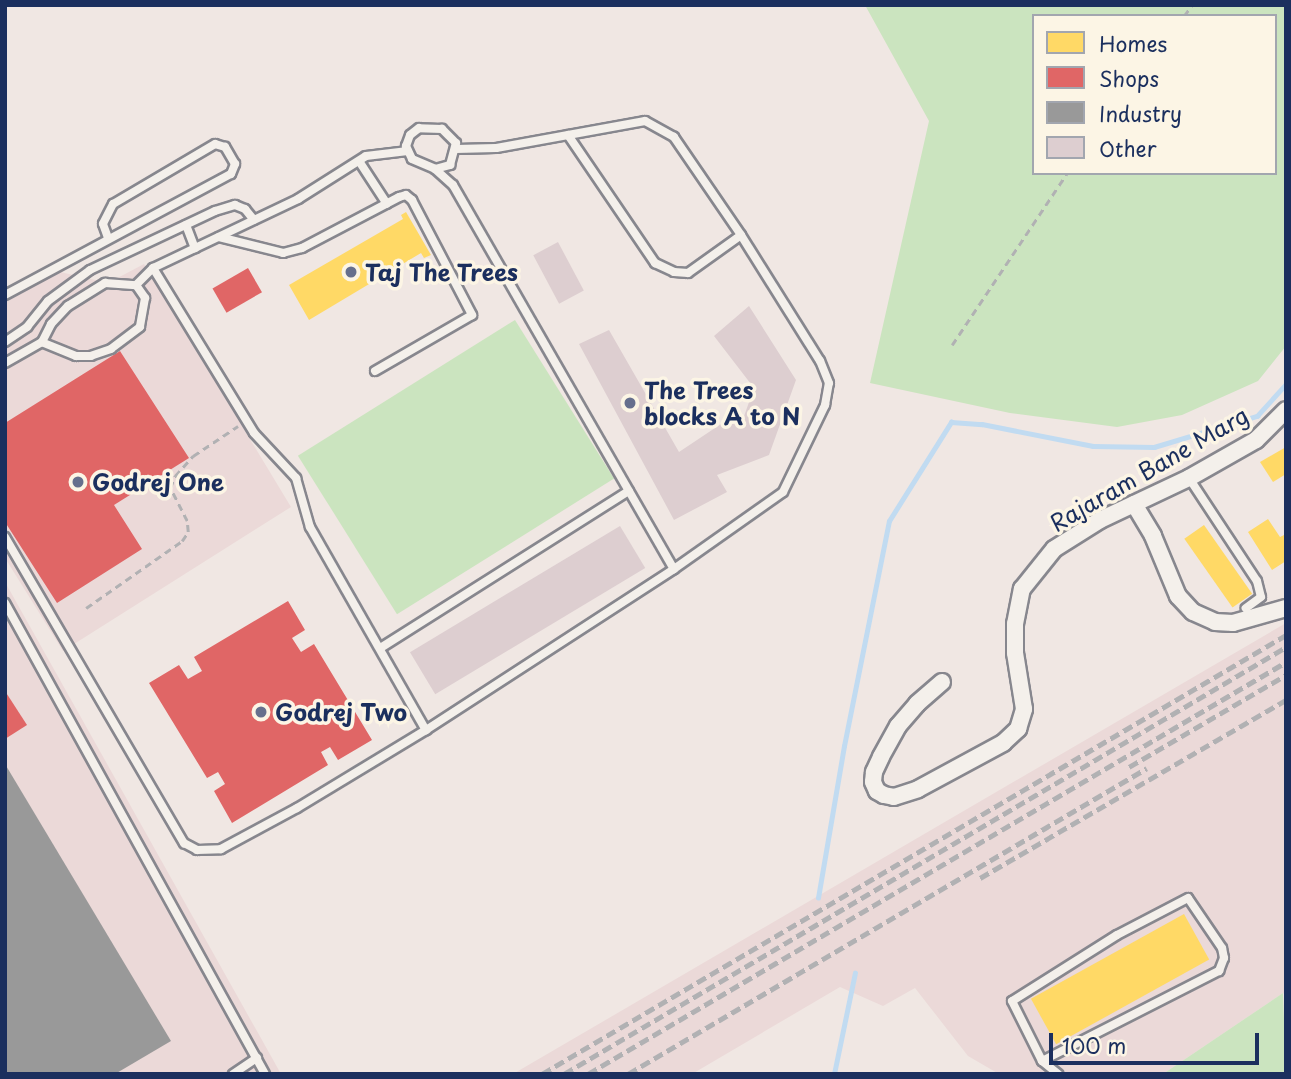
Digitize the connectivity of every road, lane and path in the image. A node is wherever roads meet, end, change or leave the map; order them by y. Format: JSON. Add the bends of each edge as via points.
{"nodes":[{"id":1,"x":568,"y":135,"type":"junction"},
{"id":2,"x":456,"y":149,"type":"junction"},
{"id":3,"x":408,"y":151,"type":"junction"},
{"id":4,"x":359,"y":161,"type":"junction"},
{"id":5,"x":435,"y":169,"type":"junction"},
{"id":6,"x":1066,"y":175,"type":"edge"},
{"id":7,"x":387,"y":204,"type":"junction"},
{"id":8,"x":254,"y":220,"type":"junction"},
{"id":9,"x":186,"y":225,"type":"junction"},
{"id":10,"x":741,"y":235,"type":"junction"},
{"id":11,"x":219,"y":237,"type":"junction"},
{"id":12,"x":108,"y":238,"type":"junction"},
{"id":13,"x":195,"y":248,"type":"junction"},
{"id":14,"x":153,"y":268,"type":"junction"},
{"id":15,"x":90,"y":270,"type":"junction"},
{"id":16,"x":136,"y":285,"type":"junction"},
{"id":17,"x":99,"y":286,"type":"junction"},
{"id":18,"x":5,"y":295,"type":"edge"},
{"id":19,"x":5,"y":342,"type":"edge"},
{"id":20,"x":41,"y":342,"type":"junction"},
{"id":21,"x":952,"y":345,"type":"dead end"},
{"id":22,"x":5,"y":363,"type":"edge"},
{"id":23,"x":376,"y":371,"type":"dead end"},
{"id":24,"x":1286,"y":410,"type":"edge"},
{"id":25,"x":247,"y":420,"type":"junction"},
{"id":26,"x":1189,"y":478,"type":"junction"},
{"id":27,"x":629,"y":491,"type":"junction"},
{"id":28,"x":1134,"y":504,"type":"junction"},
{"id":29,"x":5,"y":537,"type":"edge"},
{"id":30,"x":674,"y":569,"type":"junction"},
{"id":31,"x":5,"y":603,"type":"edge"},
{"id":32,"x":86,"y":608,"type":"dead end"},
{"id":33,"x":1246,"y":608,"type":"dead end"},
{"id":34,"x":1286,"y":608,"type":"edge"},
{"id":35,"x":382,"y":647,"type":"junction"},
{"id":36,"x":942,"y":682,"type":"dead end"},
{"id":37,"x":426,"y":730,"type":"junction"},
{"id":38,"x":257,"y":1058,"type":"junction"},
{"id":39,"x":1042,"y":1061,"type":"junction"},
{"id":40,"x":233,"y":1074,"type":"edge"},
{"id":41,"x":265,"y":1074,"type":"edge"},
{"id":42,"x":1058,"y":1074,"type":"edge"}],
"edges":[{"from":1,"to":2,"type":"lane","via":[[496,148]]},
{"from":1,"to":10,"type":"lane","via":[[645,121],[674,137]]},
{"from":1,"to":10,"type":"lane","via":[[655,263],[688,273]]},
{"from":2,"to":3,"type":"lane","via":[[452,136],[431,127],[410,135]]},
{"from":2,"to":5,"type":"lane","via":[[450,165]]},
{"from":3,"to":4,"type":"lane"},
{"from":3,"to":5,"type":"lane","via":[[412,159]]},
{"from":4,"to":7,"type":"lane"},
{"from":4,"to":8,"type":"lane","via":[[299,199]]},
{"from":5,"to":27,"type":"lane","via":[[453,185]]},
{"from":6,"to":21,"type":"path"},
{"from":7,"to":11,"type":"lane","via":[[302,248],[283,253]]},
{"from":7,"to":23,"type":"lane","via":[[406,195],[412,200],[472,315]]},
{"from":8,"to":9,"type":"lane","via":[[235,205]]},
{"from":8,"to":11,"type":"lane"},
{"from":9,"to":13,"type":"lane"},
{"from":9,"to":15,"type":"lane"},
{"from":10,"to":30,"type":"lane","via":[[820,361],[829,383],[825,405],[783,492]]},
{"from":11,"to":13,"type":"lane"},
{"from":12,"to":12,"type":"lane","via":[[231,174],[235,164],[225,147],[215,144],[113,204],[103,224]]},
{"from":12,"to":18,"type":"lane"},
{"from":13,"to":14,"type":"lane"},
{"from":14,"to":16,"type":"lane"},
{"from":14,"to":25,"type":"lane"},
{"from":15,"to":17,"type":"lane"},
{"from":15,"to":19,"type":"lane","via":[[55,295],[27,327]]},
{"from":16,"to":17,"type":"lane"},
{"from":16,"to":20,"type":"lane","via":[[145,298],[145,310],[139,327],[120,344],[91,356],[76,356]]},
{"from":17,"to":20,"type":"lane","via":[[68,306]]},
{"from":20,"to":22,"type":"lane"},
{"from":24,"to":26,"type":"street","name":"Rajaram Bane Marg","via":[[1256,440]]},
{"from":25,"to":32,"type":"path","via":[[193,456],[175,476],[170,488],[187,521],[188,532],[182,541]]},
{"from":25,"to":35,"type":"lane","via":[[296,478],[310,527]]},
{"from":26,"to":28,"type":"street","name":"Rajaram Bane Marg"},
{"from":26,"to":33,"type":"lane","via":[[1257,581],[1261,597]]},
{"from":27,"to":30,"type":"lane"},
{"from":27,"to":35,"type":"lane"},
{"from":28,"to":34,"type":"street","via":[[1178,596],[1193,612],[1215,622],[1233,622]]},
{"from":28,"to":36,"type":"street","name":"Rajaram Bane Marg","via":[[1054,549],[1022,589],[1015,624],[1024,709],[1018,729],[1003,743],[918,789],[894,797],[884,795],[873,782],[881,757],[898,726]]},
{"from":29,"to":37,"type":"lane","via":[[184,843],[197,850],[221,849]]},
{"from":30,"to":37,"type":"lane"},
{"from":31,"to":38,"type":"lane"},
{"from":35,"to":37,"type":"lane"},
{"from":38,"to":40,"type":"lane"},
{"from":38,"to":41,"type":"lane"},
{"from":39,"to":39,"type":"lane","via":[[1012,1001],[1117,935],[1188,898],[1222,948],[1219,971]]},
{"from":39,"to":42,"type":"lane"}]}
